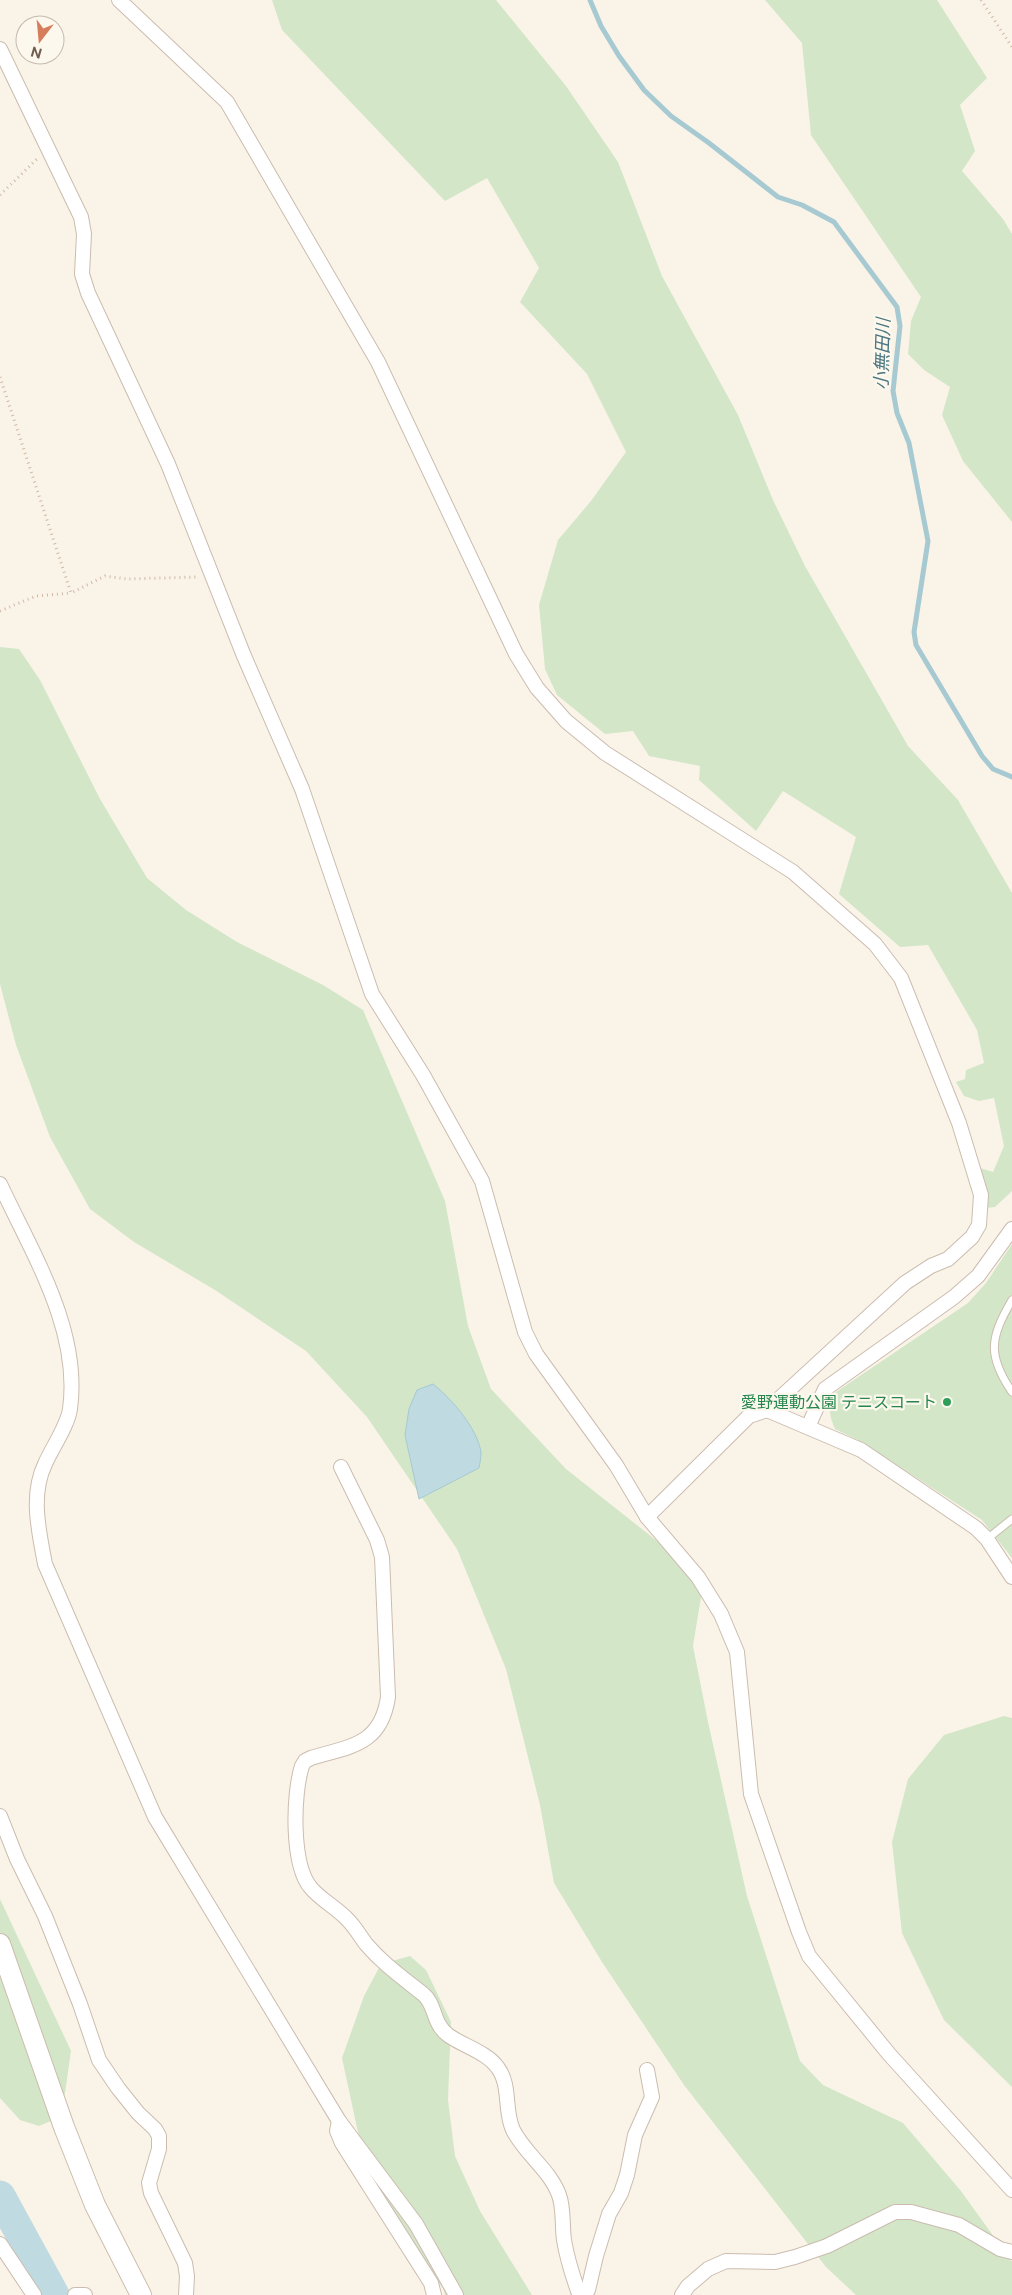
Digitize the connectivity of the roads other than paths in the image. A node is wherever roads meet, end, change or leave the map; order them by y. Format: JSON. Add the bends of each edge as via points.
{"nodes":[{"id":1,"x":119,"y":0,"type":"edge"},
{"id":2,"x":0,"y":49,"type":"edge"},
{"id":3,"x":0,"y":1184,"type":"edge"},
{"id":4,"x":1012,"y":1230,"type":"edge"},
{"id":5,"x":1012,"y":1300,"type":"edge"},
{"id":6,"x":1012,"y":1392,"type":"edge"},
{"id":7,"x":767,"y":1410,"type":"junction"},
{"id":8,"x":808,"y":1427,"type":"junction"},
{"id":9,"x":341,"y":1467,"type":"dead end"},
{"id":10,"x":647,"y":1518,"type":"junction"},
{"id":11,"x":1012,"y":1519,"type":"edge"},
{"id":12,"x":987,"y":1539,"type":"junction"},
{"id":13,"x":1012,"y":1576,"type":"edge"},
{"id":14,"x":0,"y":1816,"type":"edge"},
{"id":15,"x":0,"y":1944,"type":"edge"},
{"id":16,"x":647,"y":2070,"type":"dead end"},
{"id":17,"x":339,"y":2121,"type":"junction"},
{"id":18,"x":1012,"y":2190,"type":"edge"},
{"id":19,"x":0,"y":2244,"type":"edge"},
{"id":20,"x":1012,"y":2252,"type":"edge"},
{"id":21,"x":585,"y":2293,"type":"edge"},
{"id":22,"x":34,"y":2295,"type":"edge"},
{"id":23,"x":75,"y":2295,"type":"edge"},
{"id":24,"x":85,"y":2295,"type":"edge"},
{"id":25,"x":141,"y":2295,"type":"edge"},
{"id":26,"x":186,"y":2295,"type":"edge"},
{"id":27,"x":434,"y":2295,"type":"edge"},
{"id":28,"x":456,"y":2295,"type":"edge"},
{"id":29,"x":682,"y":2295,"type":"edge"}],
"edges":[{"from":1,"to":7,"type":"street","via":[[227,102],[378,362],[516,654],[537,688],[566,721],[606,753],[793,872],[875,944],[902,978],[959,1123],[981,1195],[979,1225],[961,1248],[905,1283]]},
{"from":2,"to":10,"type":"street","via":[[81,216],[84,234],[82,274],[88,293],[168,464],[244,656],[302,789],[372,994],[423,1075],[482,1181],[525,1332],[536,1354],[616,1465]]},
{"from":3,"to":17,"type":"street","via":[[47,1283],[66,1336],[72,1384],[70,1411],[44,1466],[37,1495],[37,1522],[45,1564],[155,1817]]},
{"from":4,"to":8,"type":"street","via":[[978,1276],[954,1297],[825,1388]]},
{"from":5,"to":6,"type":"lane","via":[[999,1322],[994,1351],[996,1364]]},
{"from":7,"to":8,"type":"street"},
{"from":7,"to":10,"type":"street","via":[[749,1416]]},
{"from":8,"to":12,"type":"street","via":[[861,1450],[976,1528]]},
{"from":9,"to":21,"type":"street","via":[[382,1557],[388,1697],[382,1722],[370,1737],[361,1743],[311,1758],[302,1766],[295,1837],[298,1859],[310,1888],[348,1920],[367,1945],[402,1979],[425,1995],[437,2024],[499,2069],[506,2087],[513,2130],[560,2196],[568,2258]]},
{"from":10,"to":18,"type":"street","via":[[698,1576],[721,1614],[737,1652],[751,1794],[809,1956],[889,2054]]},
{"from":11,"to":12,"type":"lane"},
{"from":12,"to":13,"type":"street"},
{"from":14,"to":26,"type":"street","via":[[45,1916],[99,2060],[159,2136],[159,2149],[149,2183],[185,2263]]},
{"from":15,"to":25,"type":"street","via":[[95,2205]]},
{"from":16,"to":21,"type":"street","via":[[652,2097],[635,2135],[627,2175],[609,2214]]},
{"from":17,"to":27,"type":"street","via":[[342,2144],[431,2283]]},
{"from":17,"to":28,"type":"street","via":[[416,2224]]},
{"from":19,"to":22,"type":"street"},
{"from":20,"to":29,"type":"street","via":[[1000,2249],[950,2222],[912,2212],[895,2212],[827,2246],[795,2257],[775,2262],[726,2261],[708,2269]]},
{"from":23,"to":24,"type":"street"}]}
